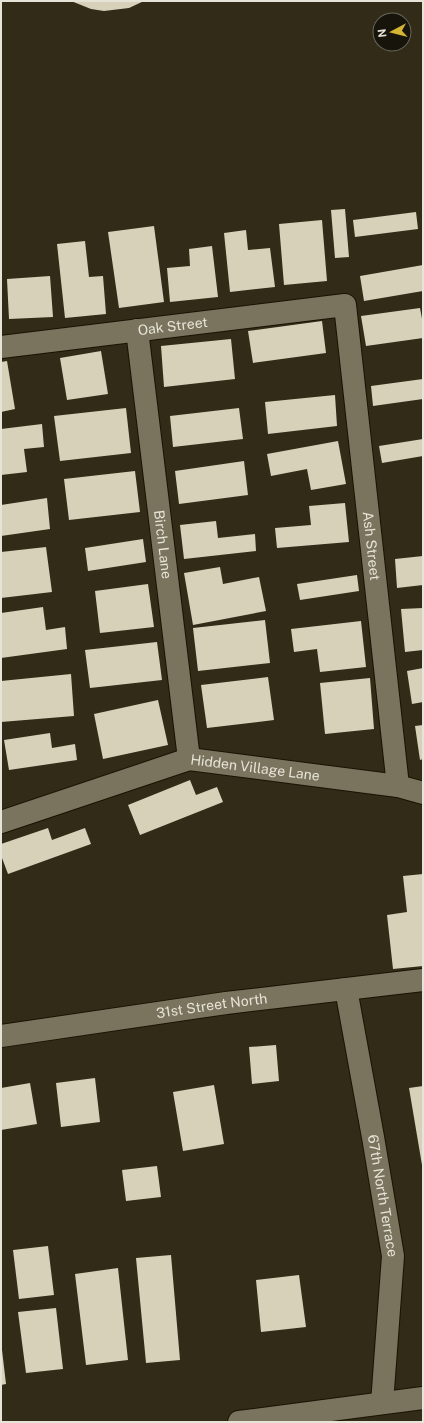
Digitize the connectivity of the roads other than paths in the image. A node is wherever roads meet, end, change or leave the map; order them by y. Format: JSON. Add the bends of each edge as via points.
{"nodes":[{"id":1,"x":345,"y":305,"type":"joint"},
{"id":2,"x":137,"y":330,"type":"junction"},
{"id":3,"x":1,"y":347,"type":"edge"},
{"id":4,"x":189,"y":759,"type":"junction"},
{"id":5,"x":398,"y":786,"type":"junction"},
{"id":6,"x":423,"y":793,"type":"edge"},
{"id":7,"x":1,"y":822,"type":"edge"},
{"id":8,"x":423,"y":980,"type":"edge"},
{"id":9,"x":346,"y":989,"type":"junction"},
{"id":10,"x":1,"y":1036,"type":"edge"},
{"id":11,"x":423,"y":1398,"type":"edge"},
{"id":12,"x":382,"y":1404,"type":"junction"},
{"id":13,"x":239,"y":1422,"type":"edge"}],
"edges":[{"from":1,"to":2,"type":"street","name":"Oak Street"},
{"from":1,"to":5,"type":"street","name":"Ash Street"},
{"from":2,"to":3,"type":"street","name":"Oak Street"},
{"from":2,"to":4,"type":"street","name":"Birch Lane"},
{"from":4,"to":5,"type":"street","name":"Hidden Village Lane"},
{"from":4,"to":7,"type":"street","name":"Hidden Village Lane"},
{"from":5,"to":6,"type":"street","name":"Hidden Village Lane"},
{"from":8,"to":9,"type":"street","name":"31st Street North"},
{"from":9,"to":10,"type":"street","name":"31st Street North","via":[[226,1003]]},
{"from":9,"to":12,"type":"street","name":"67th North Terrace","via":[[393,1256]]},
{"from":11,"to":12,"type":"street"},
{"from":12,"to":13,"type":"street"}]}
